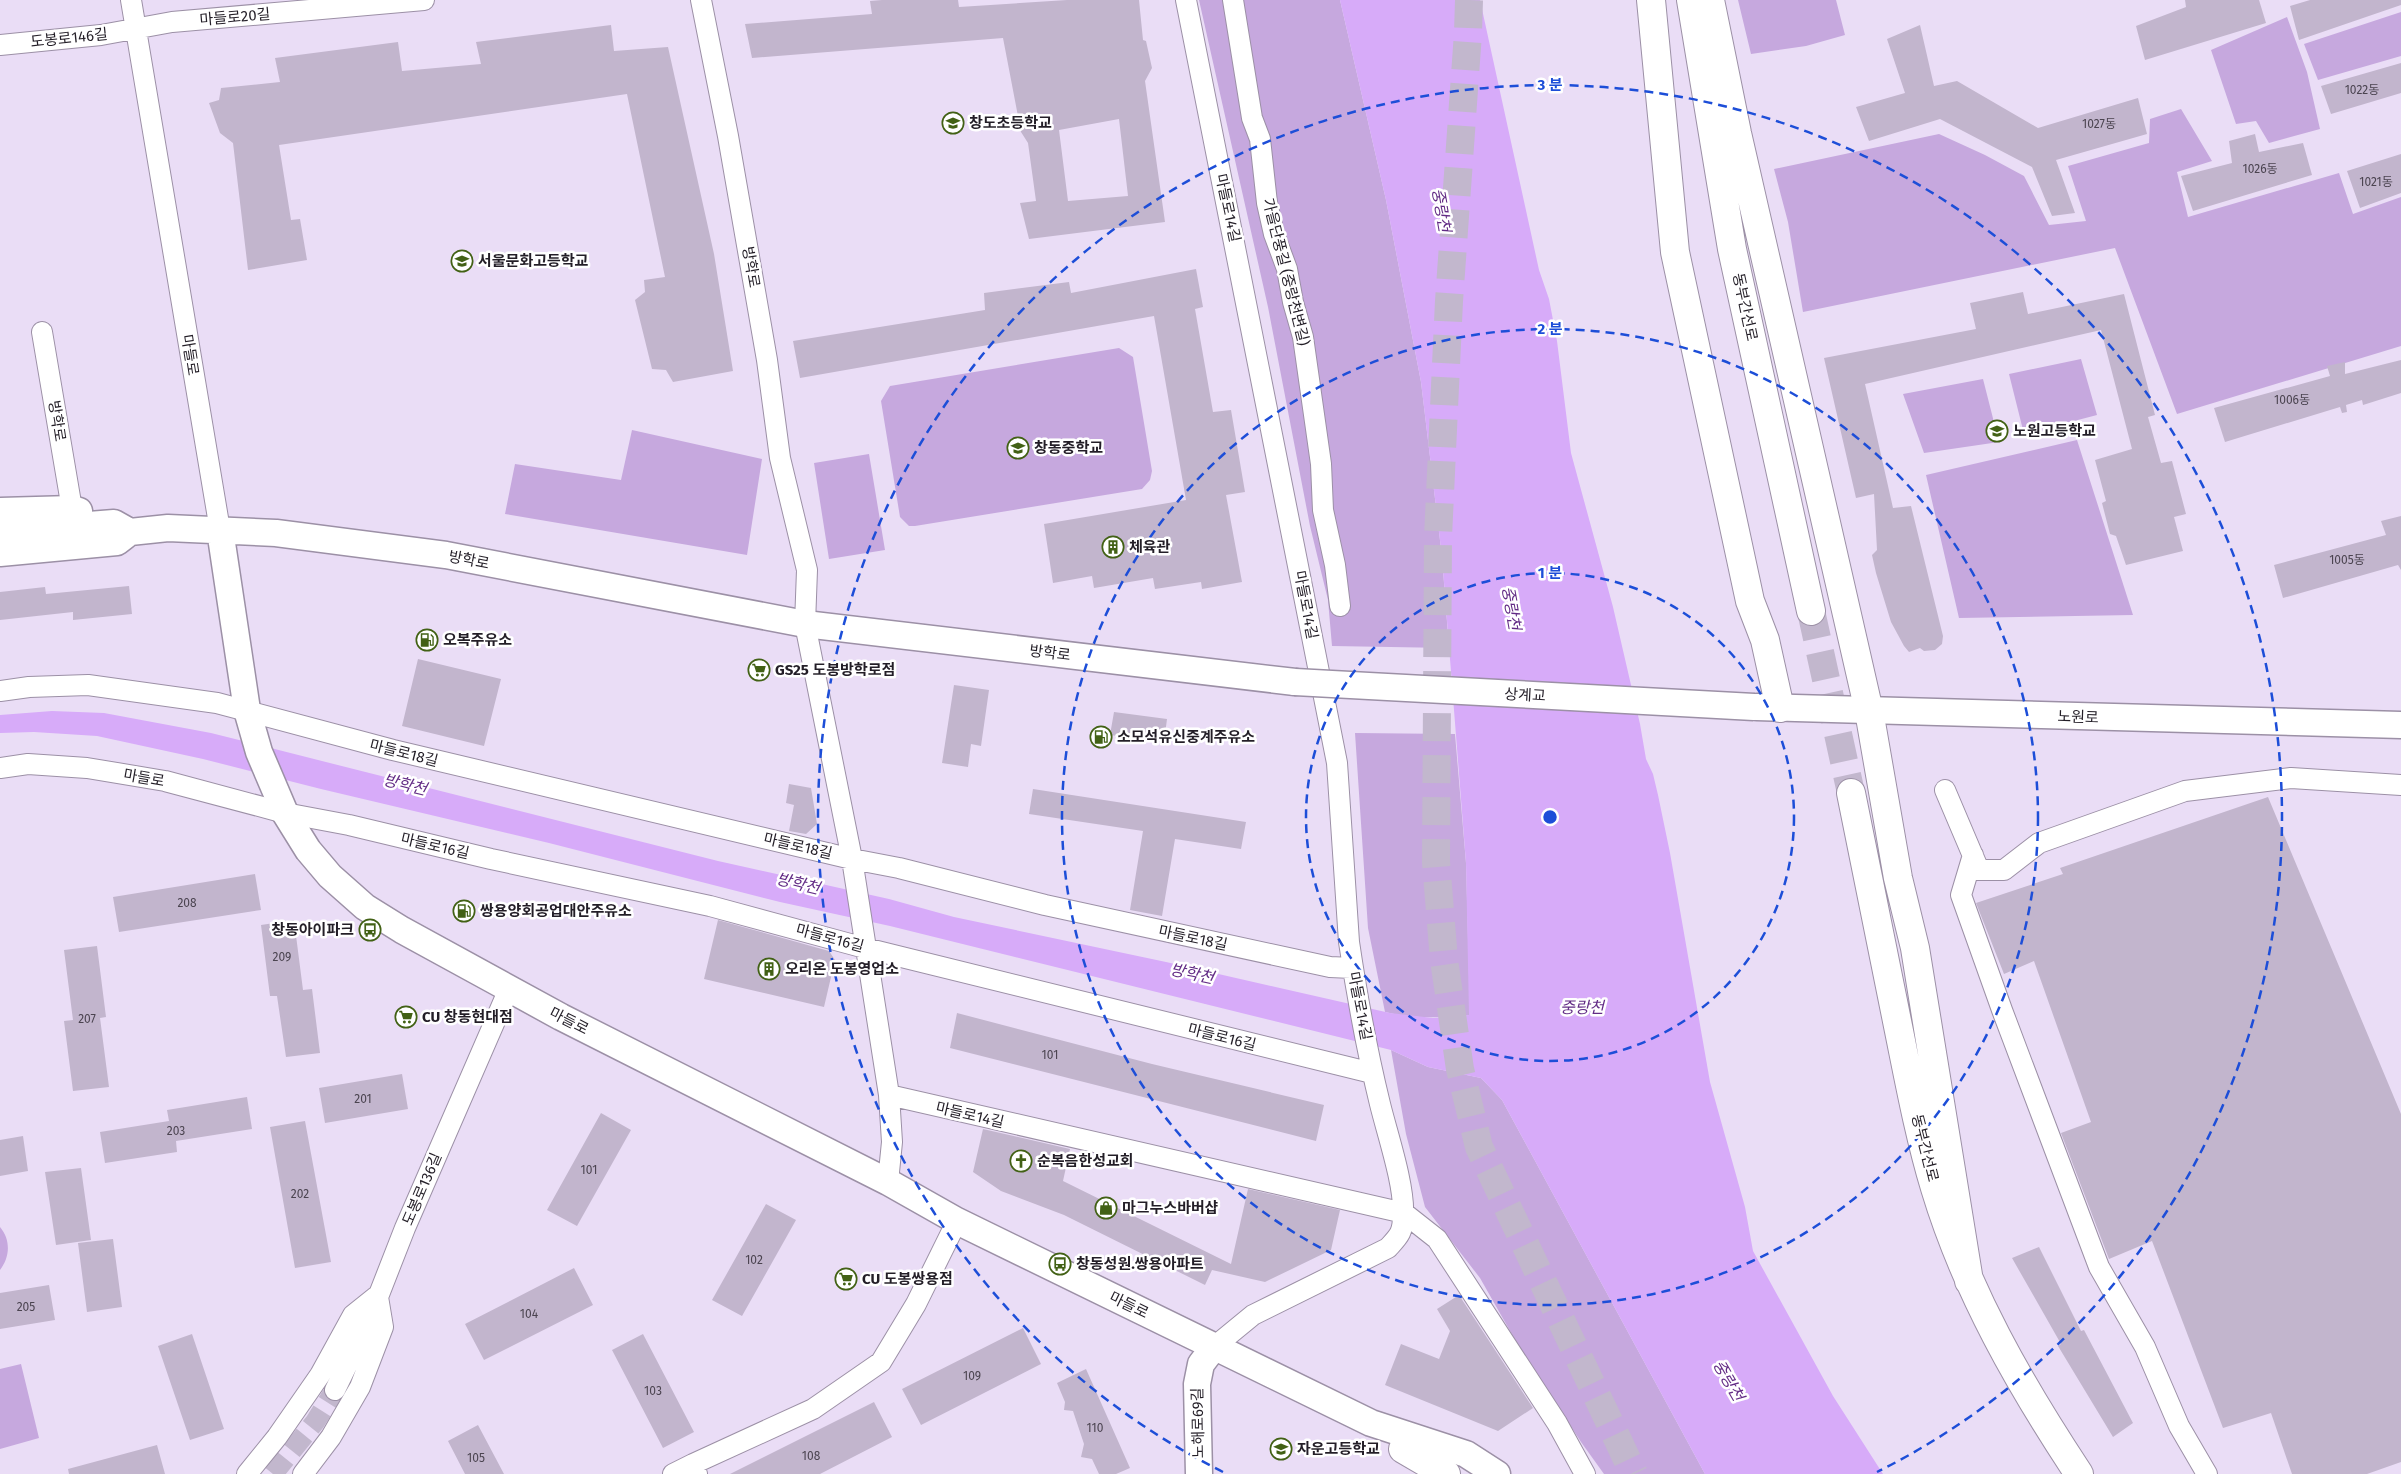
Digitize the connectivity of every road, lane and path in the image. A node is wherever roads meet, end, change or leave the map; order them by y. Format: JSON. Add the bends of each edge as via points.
{"nodes":[{"id":1,"x":131,"y":0,"type":"edge"},
{"id":2,"x":424,"y":0,"type":"edge"},
{"id":3,"x":701,"y":0,"type":"edge"},
{"id":4,"x":1186,"y":0,"type":"edge"},
{"id":5,"x":1233,"y":0,"type":"edge"},
{"id":6,"x":1651,"y":0,"type":"edge"},
{"id":7,"x":1690,"y":0,"type":"edge"},
{"id":8,"x":1710,"y":0,"type":"edge"},
{"id":9,"x":137,"y":29,"type":"junction"},
{"id":10,"x":0,"y":45,"type":"edge"},
{"id":11,"x":42,"y":332,"type":"dead end"},
{"id":12,"x":72,"y":509,"type":"junction"},
{"id":13,"x":0,"y":511,"type":"edge"},
{"id":14,"x":220,"y":530,"type":"junction"},
{"id":15,"x":0,"y":532,"type":"edge"},
{"id":16,"x":94,"y":534,"type":"junction"},
{"id":17,"x":0,"y":553,"type":"edge"},
{"id":18,"x":0,"y":567,"type":"edge"},
{"id":19,"x":1340,"y":606,"type":"dead end"},
{"id":20,"x":1810,"y":611,"type":"tunnel mouth"},
{"id":21,"x":805,"y":624,"type":"junction"},
{"id":22,"x":1295,"y":682,"type":"joint"},
{"id":23,"x":0,"y":691,"type":"edge"},
{"id":24,"x":1767,"y":707,"type":"junction"},
{"id":25,"x":1869,"y":711,"type":"junction"},
{"id":26,"x":250,"y":722,"type":"junction"},
{"id":27,"x":2401,"y":725,"type":"edge"},
{"id":28,"x":0,"y":768,"type":"edge"},
{"id":29,"x":2401,"y":784,"type":"edge"},
{"id":30,"x":1945,"y":790,"type":"dead end"},
{"id":31,"x":1851,"y":792,"type":"tunnel mouth"},
{"id":32,"x":282,"y":807,"type":"junction"},
{"id":33,"x":1972,"y":855,"type":"junction"},
{"id":34,"x":853,"y":867,"type":"junction"},
{"id":35,"x":865,"y":943,"type":"junction"},
{"id":36,"x":1352,"y":968,"type":"junction"},
{"id":37,"x":509,"y":989,"type":"junction"},
{"id":38,"x":1372,"y":1067,"type":"junction"},
{"id":39,"x":889,"y":1095,"type":"junction"},
{"id":40,"x":888,"y":1182,"type":"junction"},
{"id":41,"x":1404,"y":1214,"type":"junction"},
{"id":42,"x":957,"y":1221,"type":"junction"},
{"id":43,"x":1969,"y":1281,"type":"junction"},
{"id":44,"x":378,"y":1295,"type":"junction"},
{"id":45,"x":1214,"y":1347,"type":"junction"},
{"id":46,"x":335,"y":1390,"type":"tunnel mouth"},
{"id":47,"x":1371,"y":1423,"type":"junction"},
{"id":48,"x":1402,"y":1449,"type":"junction"},
{"id":49,"x":695,"y":1469,"type":"edge"},
{"id":50,"x":247,"y":1474,"type":"edge"},
{"id":51,"x":303,"y":1474,"type":"edge"},
{"id":52,"x":673,"y":1474,"type":"edge"},
{"id":53,"x":1199,"y":1474,"type":"edge"},
{"id":54,"x":1432,"y":1474,"type":"edge"},
{"id":55,"x":1446,"y":1474,"type":"edge"},
{"id":56,"x":1497,"y":1474,"type":"edge"},
{"id":57,"x":1585,"y":1474,"type":"edge"},
{"id":58,"x":2079,"y":1474,"type":"edge"},
{"id":59,"x":2207,"y":1474,"type":"edge"}],
"edges":[{"from":1,"to":9,"type":"street","name":"마들로"},
{"from":2,"to":9,"type":"street","name":"마들로20길","via":[[172,22]]},
{"from":3,"to":21,"type":"street","name":"방학로","via":[[767,360],[780,458],[808,570]]},
{"from":4,"to":36,"type":"street","name":"마들로14길","via":[[1337,763]]},
{"from":5,"to":19,"type":"street","name":"가을단풍길 (중랑천변길)","via":[[1252,118],[1260,139],[1267,203],[1304,337],[1321,464],[1323,510]]},
{"from":6,"to":24,"type":"highway","via":[[1675,252],[1750,601],[1765,640]]},
{"from":7,"to":20,"type":"highway","name":"동부간선로","via":[[1732,249]]},
{"from":8,"to":25,"type":"highway","via":[[1743,161]]},
{"from":9,"to":10,"type":"street","name":"도봉로146길"},
{"from":9,"to":14,"type":"street","name":"마들로"},
{"from":11,"to":12,"type":"street","name":"방학로"},
{"from":12,"to":13,"type":"main road"},
{"from":12,"to":16,"type":"main road","via":[[82,512]]},
{"from":14,"to":16,"type":"main road","name":"방학로","via":[[168,528],[130,532],[114,522]]},
{"from":14,"to":21,"type":"main road","name":"방학로","via":[[276,533],[446,555]]},
{"from":14,"to":26,"type":"main road","name":"마들로"},
{"from":15,"to":16,"type":"main road","name":"방학로"},
{"from":16,"to":17,"type":"main road","name":"방학로"},
{"from":16,"to":18,"type":"main road","via":[[66,558]]},
{"from":21,"to":22,"type":"main road","name":"방학로"},
{"from":21,"to":34,"type":"street","name":"방학로"},
{"from":22,"to":24,"type":"main road","name":"상계교","bridge":true},
{"from":23,"to":26,"type":"street","via":[[88,686],[217,703]]},
{"from":24,"to":25,"type":"main road","name":"노원로"},
{"from":25,"to":27,"type":"main road","name":"노원로"},
{"from":25,"to":43,"type":"highway","via":[[1898,878],[1915,948]]},
{"from":26,"to":32,"type":"main road","name":"마들로"},
{"from":26,"to":34,"type":"street","name":"마들로18길","via":[[298,726]]},
{"from":28,"to":32,"type":"street","name":"마들로","via":[[28,764],[87,768],[165,781]]},
{"from":29,"to":33,"type":"street","via":[[2291,778],[2185,791],[2039,843],[2004,870],[1979,870]]},
{"from":30,"to":33,"type":"street"},
{"from":31,"to":43,"type":"highway","name":"동부간선로","via":[[1914,1106],[1935,1189]]},
{"from":32,"to":35,"type":"street","name":"마들로16길","via":[[491,859]]},
{"from":32,"to":37,"type":"main road","name":"마들로","via":[[308,850],[330,876],[365,906]]},
{"from":33,"to":59,"type":"street","via":[[1961,895],[2095,1258],[2145,1347],[2179,1426]]},
{"from":34,"to":35,"type":"street","name":"방학로"},
{"from":34,"to":36,"type":"street","name":"마들로18길","via":[[899,868],[1045,905],[1330,967]]},
{"from":35,"to":38,"type":"street","name":"마들로16길"},
{"from":35,"to":39,"type":"street"},
{"from":36,"to":38,"type":"street","name":"마들로14길"},
{"from":37,"to":40,"type":"main road","name":"마들로"},
{"from":37,"to":44,"type":"street","name":"도봉로136길"},
{"from":38,"to":41,"type":"street","name":"마들로14길"},
{"from":39,"to":40,"type":"street","via":[[892,1142]]},
{"from":39,"to":41,"type":"street","name":"마들로14길"},
{"from":40,"to":42,"type":"main road","name":"마들로"},
{"from":41,"to":45,"type":"street","name":"마들로14길","via":[[1401,1234],[1388,1248],[1253,1316]]},
{"from":41,"to":57,"type":"street","via":[[1437,1239],[1557,1423]]},
{"from":42,"to":45,"type":"main road","name":"마들로"},
{"from":42,"to":49,"type":"street","via":[[916,1304],[882,1362],[813,1409]]},
{"from":43,"to":58,"type":"highway","name":"동부간선로","via":[[2047,1427]]},
{"from":44,"to":46,"type":"street","name":"도봉로136길","via":[[356,1350]]},
{"from":44,"to":50,"type":"street","via":[[353,1315],[320,1375]]},
{"from":44,"to":51,"type":"street","via":[[383,1327],[360,1387]]},
{"from":45,"to":47,"type":"main road","name":"마들로"},
{"from":45,"to":53,"type":"main road","name":"노해로69길","via":[[1202,1364],[1197,1384]]},
{"from":47,"to":48,"type":"main road","name":"마들로"},
{"from":47,"to":56,"type":"main road","name":"마들로","via":[[1466,1454]]},
{"from":48,"to":54,"type":"main road","name":"마들로"},
{"from":48,"to":55,"type":"highway"},
{"from":49,"to":52,"type":"street"}]}
